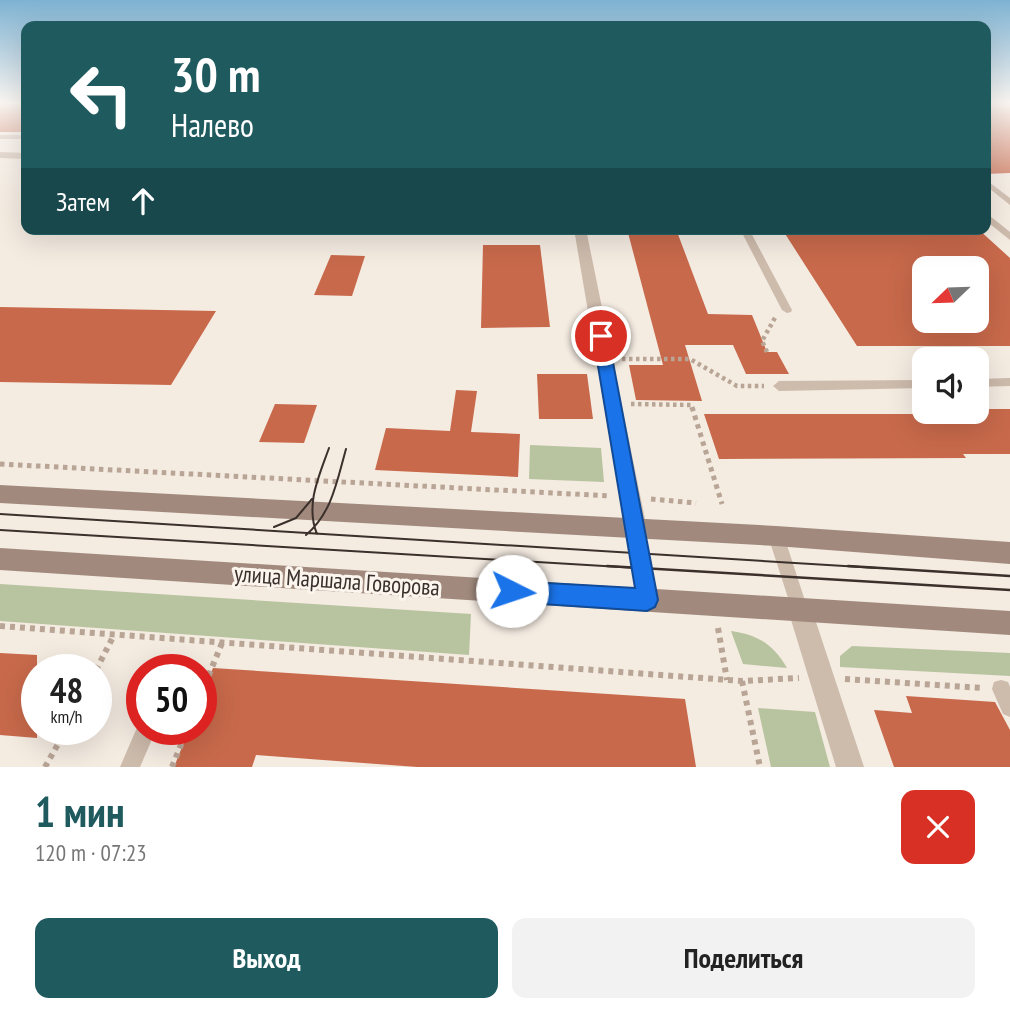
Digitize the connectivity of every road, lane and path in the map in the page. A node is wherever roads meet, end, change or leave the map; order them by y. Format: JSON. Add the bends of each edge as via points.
{"nodes":[{"id":1,"x":0,"y":155,"type":"edge"},
{"id":2,"x":21,"y":155,"type":"edge"},
{"id":3,"x":991,"y":186,"type":"edge"},
{"id":4,"x":1010,"y":202,"type":"edge"},
{"id":5,"x":991,"y":220,"type":"edge"},
{"id":6,"x":581,"y":235,"type":"edge"},
{"id":7,"x":747,"y":235,"type":"edge"},
{"id":8,"x":1010,"y":237,"type":"edge"},
{"id":9,"x":786,"y":310,"type":"joint"},
{"id":10,"x":767,"y":352,"type":"dead end"},
{"id":11,"x":618,"y":359,"type":"dead end"},
{"id":12,"x":1010,"y":382,"type":"edge"},
{"id":13,"x":989,"y":383,"type":"edge"},
{"id":14,"x":912,"y":384,"type":"edge"},
{"id":15,"x":779,"y":386,"type":"joint"},
{"id":16,"x":627,"y":404,"type":"dead end"},
{"id":17,"x":0,"y":464,"type":"edge"},
{"id":18,"x":0,"y":494,"type":"edge"},
{"id":19,"x":631,"y":497,"type":"junction"},
{"id":20,"x":696,"y":503,"type":"dead end"},
{"id":21,"x":722,"y":504,"type":"dead end"},
{"id":22,"x":636,"y":529,"type":"junction"},
{"id":23,"x":776,"y":536,"type":"junction"},
{"id":24,"x":1010,"y":554,"type":"edge"},
{"id":25,"x":0,"y":559,"type":"edge"},
{"id":26,"x":647,"y":600,"type":"junction"},
{"id":27,"x":800,"y":610,"type":"junction"},
{"id":28,"x":1010,"y":623,"type":"edge"},
{"id":29,"x":0,"y":626,"type":"edge"},
{"id":30,"x":718,"y":628,"type":"dead end"},
{"id":31,"x":114,"y":635,"type":"junction"},
{"id":32,"x":222,"y":643,"type":"junction"},
{"id":33,"x":104,"y":654,"type":"edge"},
{"id":34,"x":217,"y":655,"type":"edge"},
{"id":35,"x":800,"y":678,"type":"dead end"},
{"id":36,"x":841,"y":678,"type":"dead end"},
{"id":37,"x":727,"y":680,"type":"junction"},
{"id":38,"x":742,"y":681,"type":"junction"},
{"id":39,"x":1001,"y":690,"type":"joint"},
{"id":40,"x":1010,"y":707,"type":"edge"},
{"id":41,"x":57,"y":745,"type":"edge"},
{"id":42,"x":140,"y":745,"type":"edge"},
{"id":43,"x":181,"y":745,"type":"edge"},
{"id":44,"x":45,"y":767,"type":"edge"},
{"id":45,"x":130,"y":767,"type":"edge"},
{"id":46,"x":172,"y":767,"type":"edge"},
{"id":47,"x":760,"y":767,"type":"edge"},
{"id":48,"x":850,"y":767,"type":"edge"}],
"edges":[{"from":1,"to":2,"type":"street"},
{"from":3,"to":4,"type":"lane"},
{"from":5,"to":8,"type":"lane"},
{"from":6,"to":19,"type":"street"},
{"from":7,"to":9,"type":"lane"},
{"from":9,"to":10,"type":"path","via":[[773,318],[762,341]]},
{"from":11,"to":15,"type":"path","via":[[690,359],[737,386]]},
{"from":12,"to":13,"type":"lane"},
{"from":14,"to":15,"type":"lane"},
{"from":16,"to":21,"type":"path","via":[[691,405]]},
{"from":17,"to":19,"type":"path"},
{"from":18,"to":22,"type":"main road"},
{"from":19,"to":20,"type":"path"},
{"from":19,"to":22,"type":"street"},
{"from":22,"to":23,"type":"main road"},
{"from":22,"to":26,"type":"lane"},
{"from":23,"to":24,"type":"main road"},
{"from":23,"to":27,"type":"lane"},
{"from":25,"to":26,"type":"main road","name":"улица Маршала Говорова"},
{"from":26,"to":27,"type":"main road","name":"улица Маршала Говорова"},
{"from":27,"to":28,"type":"main road","name":"улица Маршала Говорова"},
{"from":27,"to":48,"type":"street"},
{"from":29,"to":31,"type":"path"},
{"from":30,"to":37,"type":"path"},
{"from":31,"to":32,"type":"path"},
{"from":31,"to":33,"type":"path"},
{"from":32,"to":34,"type":"path"},
{"from":32,"to":37,"type":"path"},
{"from":35,"to":38,"type":"path"},
{"from":36,"to":39,"type":"path"},
{"from":37,"to":38,"type":"path"},
{"from":38,"to":47,"type":"path"},
{"from":39,"to":40,"type":"lane"},
{"from":41,"to":44,"type":"path"},
{"from":42,"to":45,"type":"lane"},
{"from":43,"to":46,"type":"path"}]}
